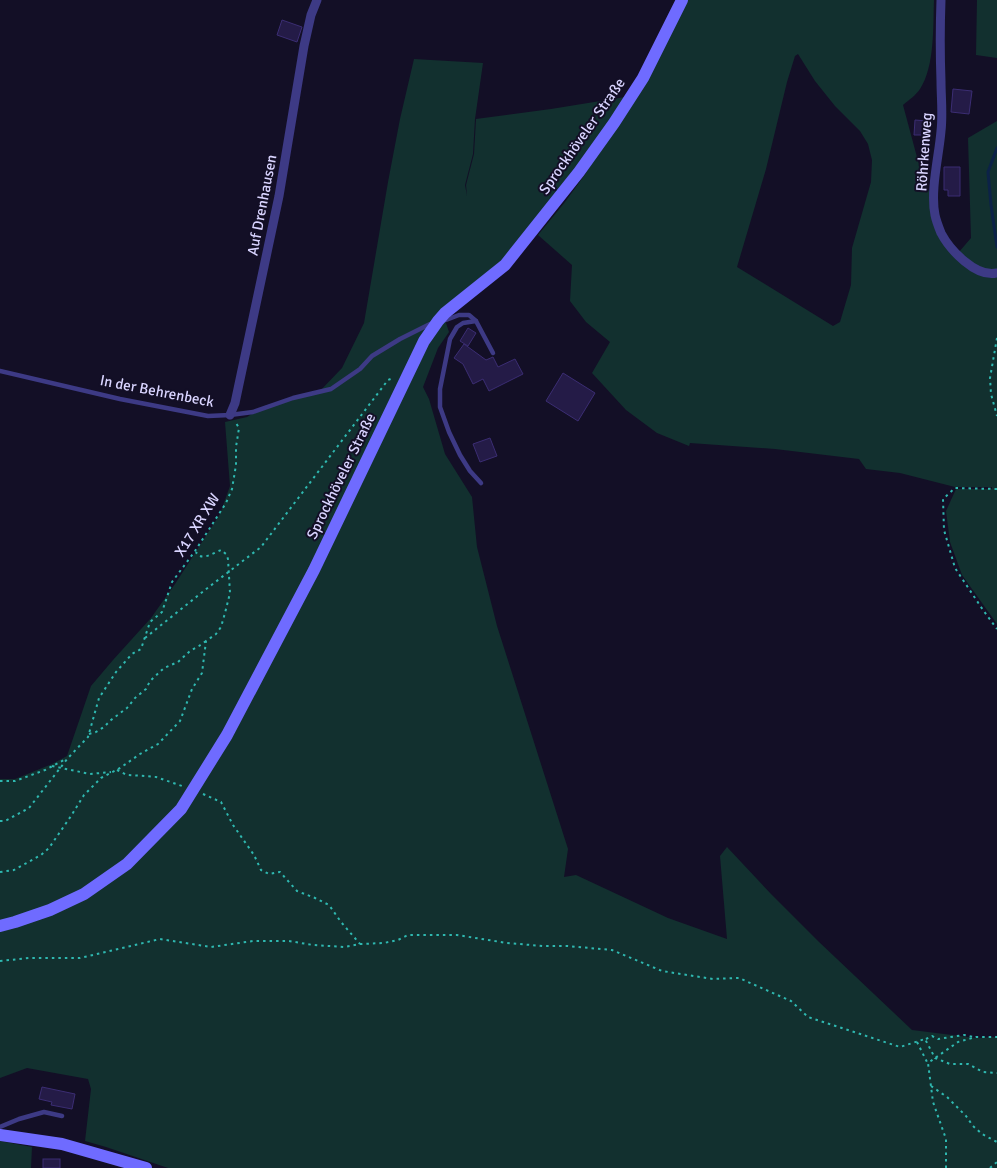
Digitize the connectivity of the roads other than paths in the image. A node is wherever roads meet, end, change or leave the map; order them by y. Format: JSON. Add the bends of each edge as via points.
{"nodes":[{"id":1,"x":316,"y":0,"type":"edge"},
{"id":2,"x":682,"y":0,"type":"edge"},
{"id":3,"x":941,"y":0,"type":"edge"},
{"id":4,"x":997,"y":273,"type":"edge"},
{"id":5,"x":438,"y":321,"type":"junction"},
{"id":6,"x":476,"y":321,"type":"junction"},
{"id":7,"x":493,"y":353,"type":"dead end"},
{"id":8,"x":0,"y":371,"type":"edge"},
{"id":9,"x":230,"y":415,"type":"junction"},
{"id":10,"x":481,"y":483,"type":"dead end"},
{"id":11,"x":0,"y":926,"type":"edge"},
{"id":12,"x":62,"y":1116,"type":"dead end"},
{"id":13,"x":0,"y":1127,"type":"edge"},
{"id":14,"x":0,"y":1136,"type":"edge"},
{"id":15,"x":146,"y":1168,"type":"edge"}],
"edges":[{"from":1,"to":9,"type":"street","name":"Auf Drenhausen","via":[[304,46],[279,196]]},
{"from":2,"to":5,"type":"street","name":"Sprockhöveler Straße","via":[[643,78],[580,172],[505,266]]},
{"from":3,"to":4,"type":"street","name":"Röhrkenweg","via":[[942,129],[934,193],[935,214],[941,232],[964,261],[985,274]]},
{"from":5,"to":6,"type":"lane","name":"In der Behrenbeck","via":[[459,315],[469,315]]},
{"from":5,"to":9,"type":"lane","name":"In der Behrenbeck","via":[[372,356],[360,369],[331,389],[253,412]]},
{"from":5,"to":11,"type":"street","name":"Sprockhöveler Straße","via":[[424,341],[309,579],[227,735],[181,809],[127,864],[84,894],[50,910]]},
{"from":6,"to":7,"type":"lane"},
{"from":6,"to":10,"type":"lane","via":[[458,327],[450,339],[440,389],[440,407],[460,455]]},
{"from":8,"to":9,"type":"lane","name":"In der Behrenbeck","via":[[208,416]]},
{"from":12,"to":13,"type":"lane","via":[[44,1112]]},
{"from":14,"to":15,"type":"street","via":[[62,1144]]}]}
